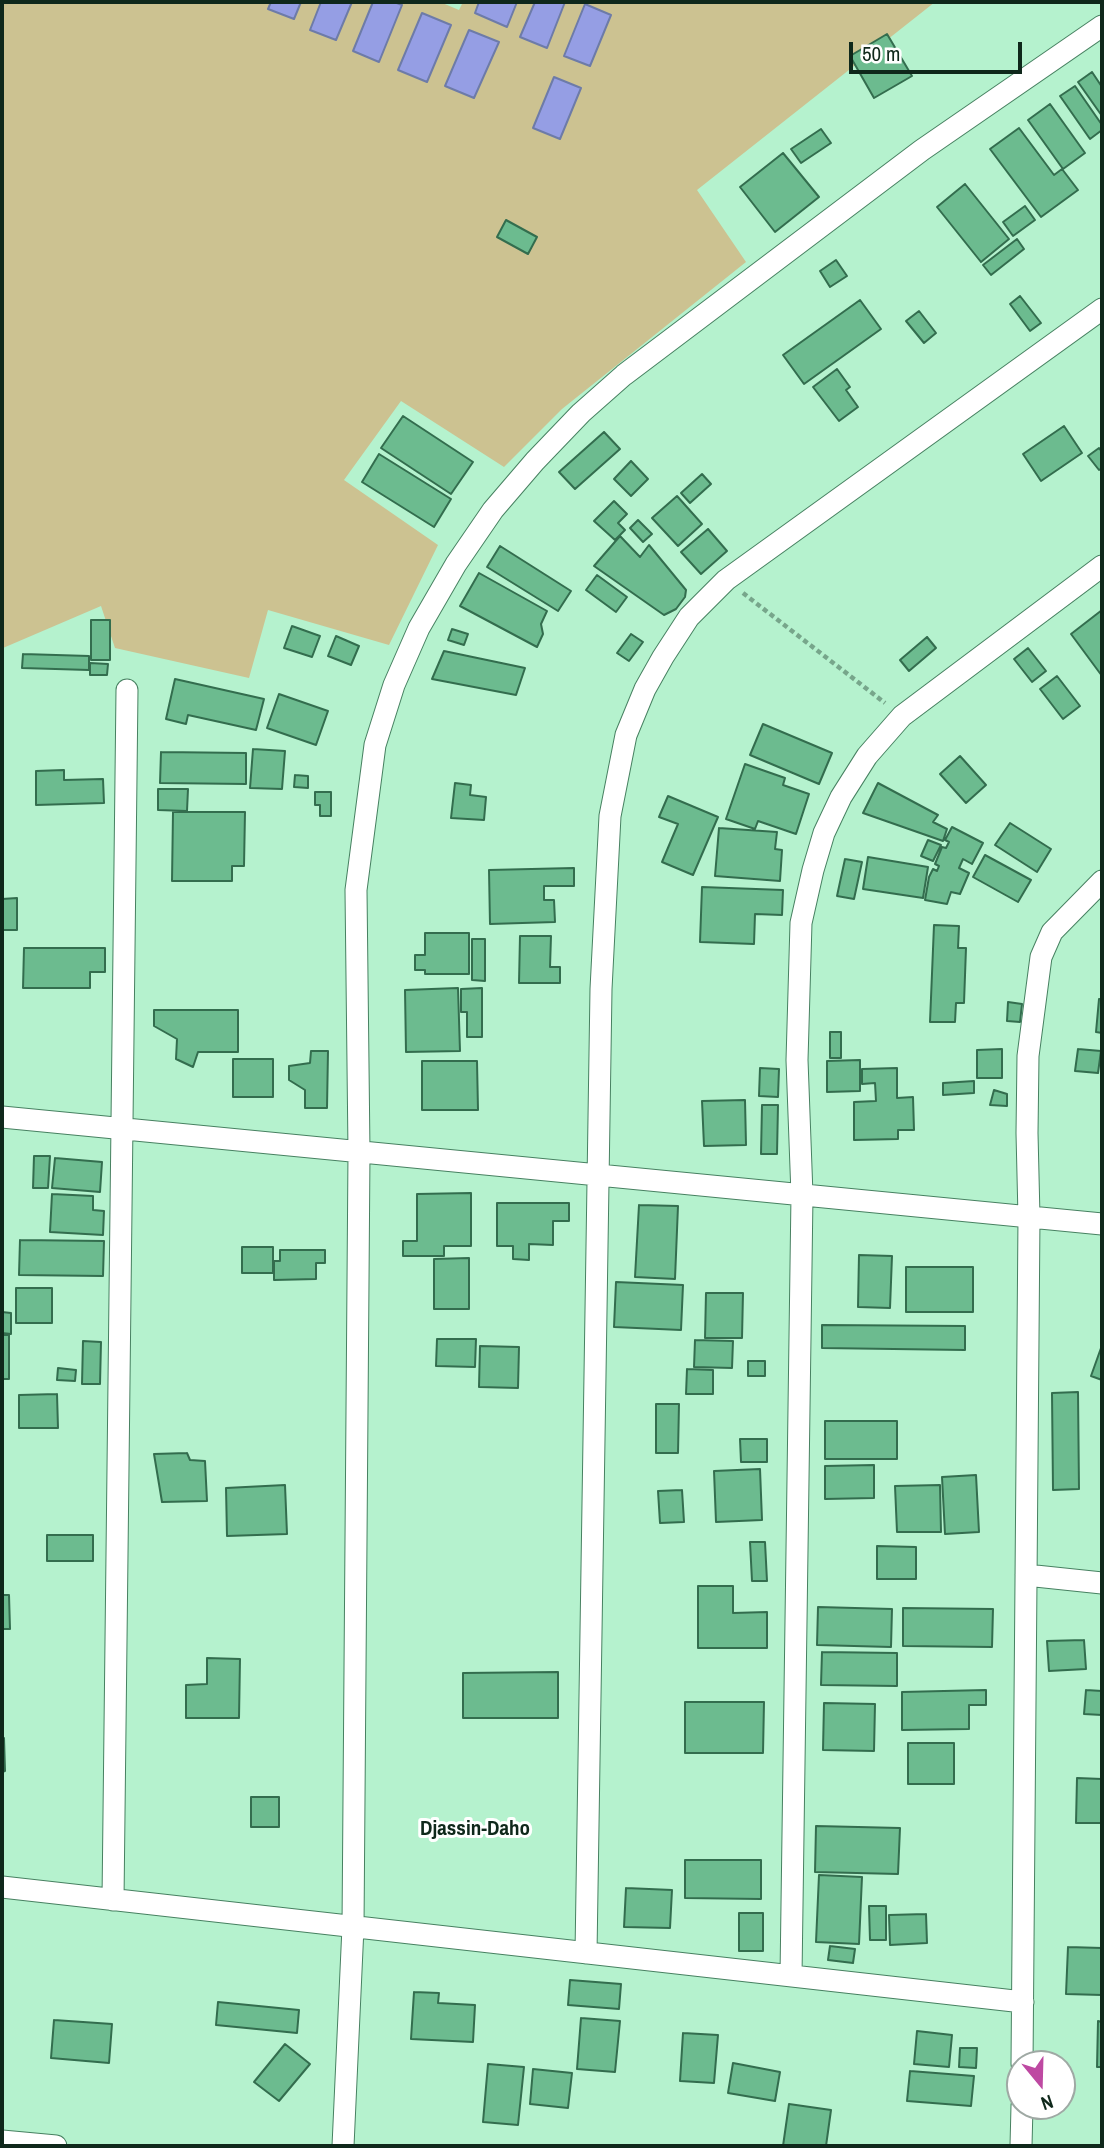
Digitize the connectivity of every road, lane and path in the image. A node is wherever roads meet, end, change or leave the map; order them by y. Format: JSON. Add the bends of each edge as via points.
{"nodes":[{"id":1,"x":1102,"y":26,"type":"edge"},
{"id":2,"x":1102,"y":309,"type":"edge"},
{"id":3,"x":1102,"y":566,"type":"edge"},
{"id":4,"x":726,"y":580,"type":"junction"},
{"id":5,"x":127,"y":690,"type":"dead end"},
{"id":6,"x":902,"y":716,"type":"junction"},
{"id":7,"x":1102,"y":881,"type":"edge"},
{"id":8,"x":2,"y":1117,"type":"edge"},
{"id":9,"x":121,"y":1128,"type":"junction"},
{"id":10,"x":359,"y":1152,"type":"junction"},
{"id":11,"x":597,"y":1175,"type":"junction"},
{"id":12,"x":802,"y":1195,"type":"junction"},
{"id":13,"x":1029,"y":1217,"type":"junction"},
{"id":14,"x":1102,"y":1224,"type":"edge"},
{"id":15,"x":1026,"y":1575,"type":"junction"},
{"id":16,"x":1102,"y":1583,"type":"edge"},
{"id":17,"x":2,"y":1887,"type":"edge"},
{"id":18,"x":113,"y":1900,"type":"junction"},
{"id":19,"x":353,"y":1927,"type":"junction"},
{"id":20,"x":586,"y":1953,"type":"junction"},
{"id":21,"x":791,"y":1976,"type":"junction"},
{"id":22,"x":1023,"y":2002,"type":"junction"},
{"id":23,"x":1022,"y":2050,"type":"edge"},
{"id":24,"x":1022,"y":2120,"type":"edge"},
{"id":25,"x":2,"y":2141,"type":"edge"},
{"id":26,"x":56,"y":2146,"type":"edge"},
{"id":27,"x":343,"y":2146,"type":"edge"},
{"id":28,"x":1021,"y":2146,"type":"edge"}],
"edges":[{"from":1,"to":10,"type":"street","via":[[922,150],[624,375],[534,461],[456,564],[419,628],[375,745],[356,890]]},
{"from":2,"to":4,"type":"street"},
{"from":3,"to":6,"type":"street"},
{"from":4,"to":6,"type":"path"},
{"from":4,"to":11,"type":"street","via":[[689,617],[663,657],[626,735],[610,816]]},
{"from":5,"to":9,"type":"street"},
{"from":6,"to":12,"type":"street","via":[[867,756],[841,797],[824,833],[801,923],[797,1059]]},
{"from":7,"to":13,"type":"street","via":[[1052,932],[1041,957],[1028,1056]]},
{"from":8,"to":9,"type":"street"},
{"from":9,"to":10,"type":"street"},
{"from":9,"to":18,"type":"street"},
{"from":10,"to":11,"type":"street"},
{"from":10,"to":19,"type":"street"},
{"from":11,"to":12,"type":"street"},
{"from":11,"to":20,"type":"street"},
{"from":12,"to":13,"type":"street"},
{"from":12,"to":21,"type":"street"},
{"from":13,"to":14,"type":"street"},
{"from":13,"to":15,"type":"street"},
{"from":15,"to":16,"type":"street"},
{"from":15,"to":22,"type":"street"},
{"from":17,"to":18,"type":"street"},
{"from":18,"to":19,"type":"street"},
{"from":19,"to":20,"type":"street"},
{"from":19,"to":27,"type":"street"},
{"from":20,"to":21,"type":"street"},
{"from":21,"to":22,"type":"street"},
{"from":22,"to":23,"type":"street"},
{"from":24,"to":28,"type":"street"},
{"from":25,"to":26,"type":"street"}]}
